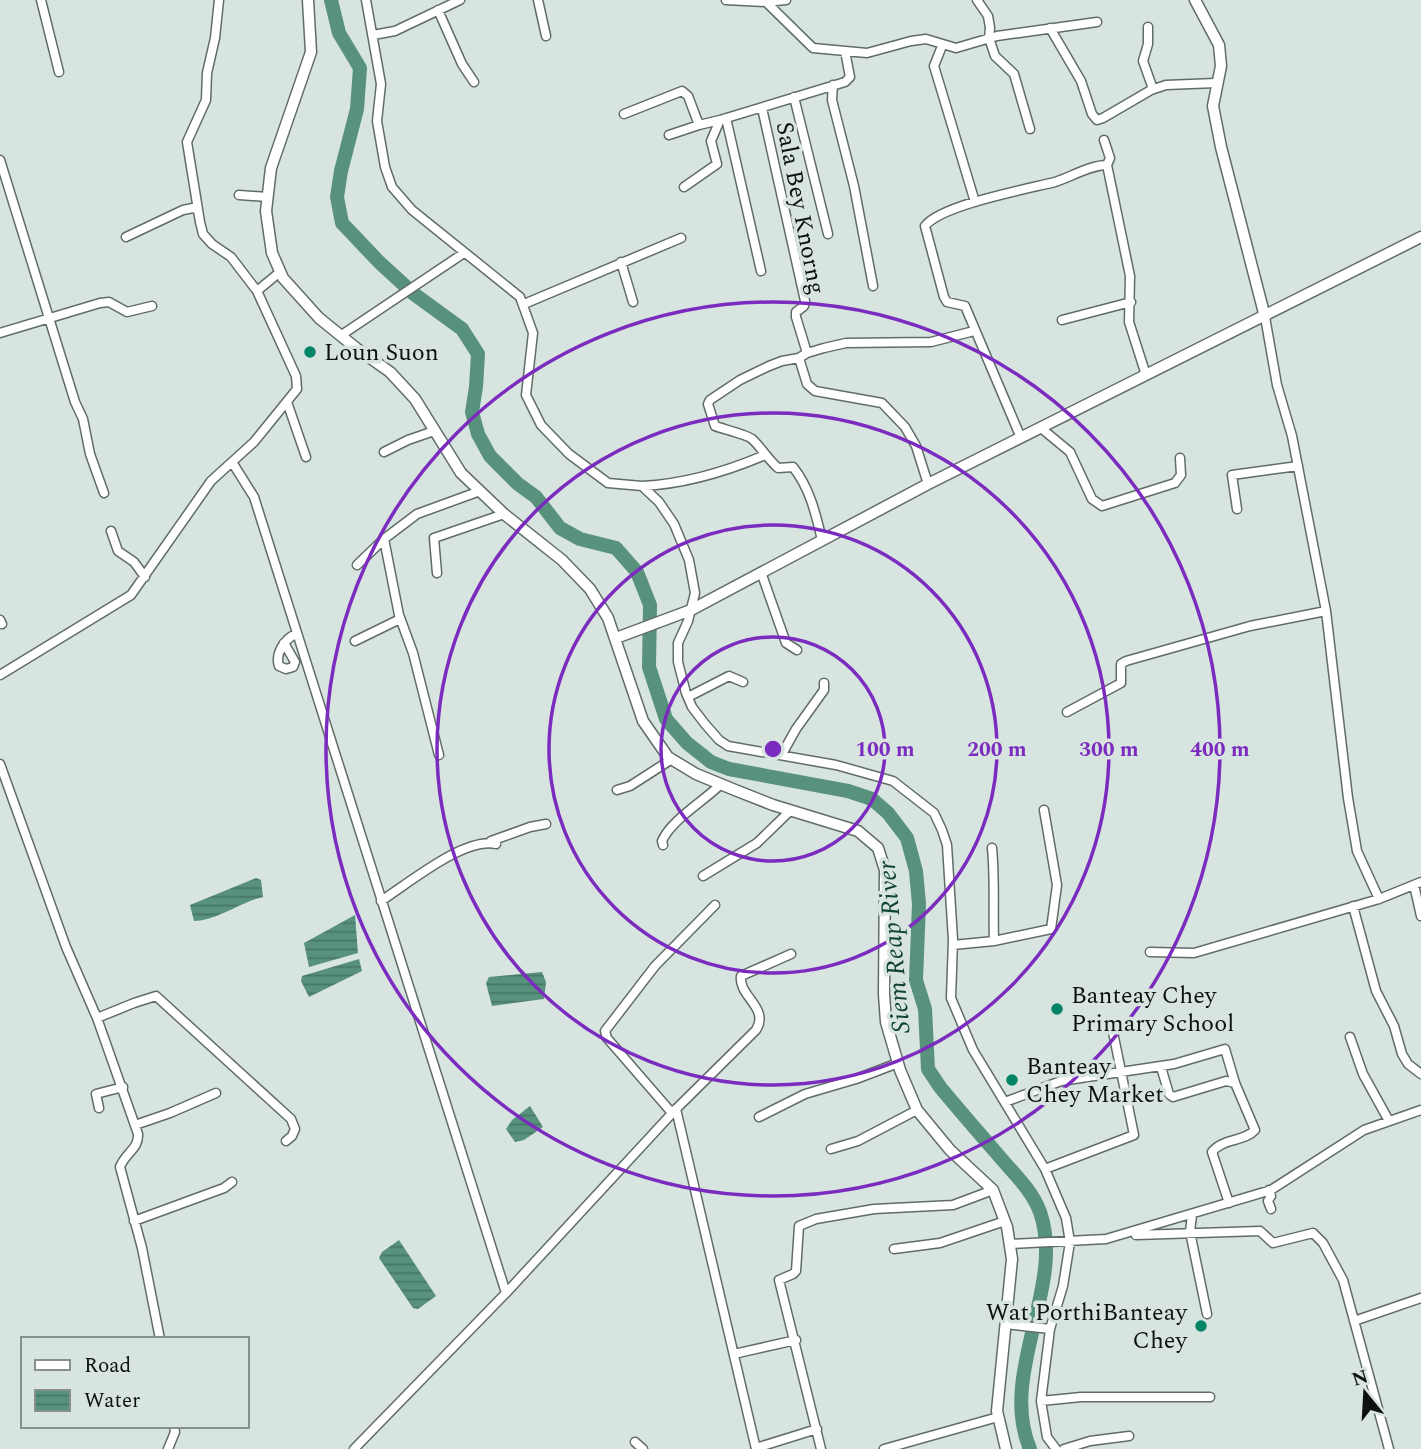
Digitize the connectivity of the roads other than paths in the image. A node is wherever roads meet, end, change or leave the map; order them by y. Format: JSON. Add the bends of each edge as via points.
{"nodes":[{"id":1,"x":41,"y":0,"type":"edge"},
{"id":2,"x":219,"y":0,"type":"edge"},
{"id":3,"x":308,"y":0,"type":"edge"},
{"id":4,"x":366,"y":0,"type":"edge"},
{"id":5,"x":460,"y":0,"type":"edge"},
{"id":6,"x":538,"y":0,"type":"edge"},
{"id":7,"x":731,"y":0,"type":"edge"},
{"id":8,"x":786,"y":0,"type":"edge"},
{"id":9,"x":977,"y":0,"type":"edge"},
{"id":10,"x":1195,"y":0,"type":"edge"},
{"id":11,"x":766,"y":2,"type":"junction"},
{"id":12,"x":438,"y":10,"type":"junction"},
{"id":13,"x":1097,"y":22,"type":"dead end"},
{"id":14,"x":1148,"y":27,"type":"dead end"},
{"id":15,"x":1050,"y":28,"type":"junction"},
{"id":16,"x":373,"y":35,"type":"junction"},
{"id":17,"x":546,"y":36,"type":"dead end"},
{"id":18,"x":989,"y":38,"type":"junction"},
{"id":19,"x":942,"y":46,"type":"junction"},
{"id":20,"x":845,"y":51,"type":"junction"},
{"id":21,"x":59,"y":72,"type":"dead end"},
{"id":22,"x":474,"y":82,"type":"dead end"},
{"id":23,"x":1216,"y":83,"type":"junction"},
{"id":24,"x":833,"y":85,"type":"junction"},
{"id":25,"x":1153,"y":89,"type":"junction"},
{"id":26,"x":794,"y":97,"type":"junction"},
{"id":27,"x":762,"y":108,"type":"junction"},
{"id":28,"x":624,"y":114,"type":"dead end"},
{"id":29,"x":723,"y":119,"type":"junction"},
{"id":30,"x":699,"y":125,"type":"junction"},
{"id":31,"x":1030,"y":129,"type":"dead end"},
{"id":32,"x":669,"y":135,"type":"dead end"},
{"id":33,"x":1104,"y":140,"type":"dead end"},
{"id":34,"x":0,"y":160,"type":"edge"},
{"id":35,"x":1107,"y":166,"type":"junction"},
{"id":36,"x":684,"y":187,"type":"dead end"},
{"id":37,"x":239,"y":195,"type":"dead end"},
{"id":38,"x":268,"y":197,"type":"junction"},
{"id":39,"x":975,"y":201,"type":"junction"},
{"id":40,"x":198,"y":210,"type":"junction"},
{"id":41,"x":828,"y":234,"type":"dead end"},
{"id":42,"x":126,"y":237,"type":"dead end"},
{"id":43,"x":1421,"y":237,"type":"edge"},
{"id":44,"x":681,"y":238,"type":"dead end"},
{"id":45,"x":464,"y":253,"type":"junction"},
{"id":46,"x":621,"y":262,"type":"junction"},
{"id":47,"x":761,"y":271,"type":"dead end"},
{"id":48,"x":280,"y":272,"type":"junction"},
{"id":49,"x":873,"y":286,"type":"dead end"},
{"id":50,"x":257,"y":291,"type":"junction"},
{"id":51,"x":633,"y":302,"type":"dead end"},
{"id":52,"x":1131,"y":302,"type":"junction"},
{"id":53,"x":524,"y":304,"type":"junction"},
{"id":54,"x":152,"y":306,"type":"dead end"},
{"id":55,"x":1267,"y":316,"type":"junction"},
{"id":56,"x":50,"y":318,"type":"junction"},
{"id":57,"x":1062,"y":320,"type":"dead end"},
{"id":58,"x":974,"y":331,"type":"junction"},
{"id":59,"x":0,"y":333,"type":"edge"},
{"id":60,"x":340,"y":336,"type":"junction"},
{"id":61,"x":803,"y":355,"type":"junction"},
{"id":62,"x":1146,"y":375,"type":"junction"},
{"id":63,"x":287,"y":402,"type":"junction"},
{"id":64,"x":1041,"y":428,"type":"junction"},
{"id":65,"x":434,"y":431,"type":"junction"},
{"id":66,"x":1021,"y":438,"type":"junction"},
{"id":67,"x":384,"y":452,"type":"dead end"},
{"id":68,"x":765,"y":456,"type":"junction"},
{"id":69,"x":306,"y":457,"type":"dead end"},
{"id":70,"x":1180,"y":457,"type":"dead end"},
{"id":71,"x":232,"y":462,"type":"junction"},
{"id":72,"x":1298,"y":466,"type":"junction"},
{"id":73,"x":928,"y":484,"type":"junction"},
{"id":74,"x":642,"y":486,"type":"junction"},
{"id":75,"x":480,"y":491,"type":"junction"},
{"id":76,"x":104,"y":493,"type":"dead end"},
{"id":77,"x":1237,"y":509,"type":"dead end"},
{"id":78,"x":504,"y":514,"type":"junction"},
{"id":79,"x":111,"y":531,"type":"dead end"},
{"id":80,"x":384,"y":539,"type":"junction"},
{"id":81,"x":822,"y":540,"type":"junction"},
{"id":82,"x":358,"y":565,"type":"dead end"},
{"id":83,"x":761,"y":572,"type":"junction"},
{"id":84,"x":437,"y":573,"type":"dead end"},
{"id":85,"x":145,"y":577,"type":"junction"},
{"id":86,"x":687,"y":611,"type":"junction"},
{"id":87,"x":1326,"y":611,"type":"junction"},
{"id":88,"x":400,"y":619,"type":"junction"},
{"id":89,"x":296,"y":634,"type":"junction"},
{"id":90,"x":616,"y":638,"type":"junction"},
{"id":91,"x":355,"y":640,"type":"dead end"},
{"id":92,"x":284,"y":643,"type":"dead end"},
{"id":93,"x":797,"y":650,"type":"dead end"},
{"id":94,"x":0,"y":675,"type":"edge"},
{"id":95,"x":743,"y":682,"type":"dead end"},
{"id":96,"x":824,"y":683,"type":"dead end"},
{"id":97,"x":688,"y":697,"type":"junction"},
{"id":98,"x":1067,"y":712,"type":"dead end"},
{"id":99,"x":782,"y":754,"type":"junction"},
{"id":100,"x":439,"y":755,"type":"dead end"},
{"id":101,"x":672,"y":760,"type":"junction"},
{"id":102,"x":0,"y":764,"type":"edge"},
{"id":103,"x":721,"y":784,"type":"junction"},
{"id":104,"x":617,"y":790,"type":"dead end"},
{"id":105,"x":791,"y":810,"type":"junction"},
{"id":106,"x":1044,"y":810,"type":"dead end"},
{"id":107,"x":546,"y":824,"type":"dead end"},
{"id":108,"x":663,"y":845,"type":"dead end"},
{"id":109,"x":992,"y":848,"type":"dead end"},
{"id":110,"x":703,"y":876,"type":"dead end"},
{"id":111,"x":1418,"y":884,"type":"edge"},
{"id":112,"x":1373,"y":899,"type":"junction"},
{"id":113,"x":381,"y":901,"type":"junction"},
{"id":114,"x":715,"y":905,"type":"dead end"},
{"id":115,"x":1353,"y":906,"type":"junction"},
{"id":116,"x":1421,"y":916,"type":"edge"},
{"id":117,"x":994,"y":941,"type":"junction"},
{"id":118,"x":953,"y":945,"type":"junction"},
{"id":119,"x":1150,"y":952,"type":"dead end"},
{"id":120,"x":791,"y":954,"type":"dead end"},
{"id":121,"x":97,"y":1018,"type":"junction"},
{"id":122,"x":1113,"y":1032,"type":"dead end"},
{"id":123,"x":1350,"y":1037,"type":"dead end"},
{"id":124,"x":898,"y":1063,"type":"junction"},
{"id":125,"x":1161,"y":1067,"type":"junction"},
{"id":126,"x":1120,"y":1073,"type":"junction"},
{"id":127,"x":1421,"y":1074,"type":"edge"},
{"id":128,"x":1235,"y":1083,"type":"junction"},
{"id":129,"x":123,"y":1087,"type":"junction"},
{"id":130,"x":216,"y":1093,"type":"dead end"},
{"id":131,"x":1005,"y":1102,"type":"junction"},
{"id":132,"x":99,"y":1108,"type":"dead end"},
{"id":133,"x":917,"y":1110,"type":"junction"},
{"id":134,"x":1421,"y":1110,"type":"edge"},
{"id":135,"x":674,"y":1111,"type":"junction"},
{"id":136,"x":758,"y":1116,"type":"dead end"},
{"id":137,"x":1389,"y":1121,"type":"junction"},
{"id":138,"x":135,"y":1125,"type":"junction"},
{"id":139,"x":286,"y":1141,"type":"dead end"},
{"id":140,"x":831,"y":1149,"type":"dead end"},
{"id":141,"x":1045,"y":1169,"type":"junction"},
{"id":142,"x":232,"y":1182,"type":"dead end"},
{"id":143,"x":1269,"y":1190,"type":"junction"},
{"id":144,"x":993,"y":1191,"type":"junction"},
{"id":145,"x":1229,"y":1203,"type":"junction"},
{"id":146,"x":1271,"y":1209,"type":"dead end"},
{"id":147,"x":1192,"y":1215,"type":"junction"},
{"id":148,"x":134,"y":1221,"type":"junction"},
{"id":149,"x":1005,"y":1221,"type":"junction"},
{"id":150,"x":1190,"y":1231,"type":"junction"},
{"id":151,"x":1126,"y":1235,"type":"junction"},
{"id":152,"x":1070,"y":1242,"type":"junction"},
{"id":153,"x":1010,"y":1244,"type":"junction"},
{"id":154,"x":894,"y":1249,"type":"dead end"},
{"id":155,"x":506,"y":1293,"type":"junction"},
{"id":156,"x":1421,"y":1298,"type":"edge"},
{"id":157,"x":1206,"y":1314,"type":"dead end"},
{"id":158,"x":1354,"y":1321,"type":"junction"},
{"id":159,"x":1006,"y":1324,"type":"junction"},
{"id":160,"x":1046,"y":1329,"type":"junction"},
{"id":161,"x":160,"y":1337,"type":"edge"},
{"id":162,"x":796,"y":1340,"type":"junction"},
{"id":163,"x":734,"y":1354,"type":"junction"},
{"id":164,"x":1210,"y":1397,"type":"dead end"},
{"id":165,"x":1041,"y":1401,"type":"junction"},
{"id":166,"x":998,"y":1418,"type":"junction"},
{"id":167,"x":174,"y":1428,"type":"edge"},
{"id":168,"x":817,"y":1429,"type":"junction"},
{"id":169,"x":1129,"y":1436,"type":"dead end"},
{"id":170,"x":635,"y":1442,"type":"dead end"},
{"id":171,"x":168,"y":1449,"type":"edge"},
{"id":172,"x":355,"y":1449,"type":"edge"},
{"id":173,"x":643,"y":1449,"type":"edge"},
{"id":174,"x":756,"y":1449,"type":"edge"},
{"id":175,"x":821,"y":1449,"type":"edge"},
{"id":176,"x":884,"y":1449,"type":"edge"},
{"id":177,"x":1006,"y":1449,"type":"edge"},
{"id":178,"x":1056,"y":1449,"type":"edge"},
{"id":179,"x":1064,"y":1449,"type":"edge"},
{"id":180,"x":1389,"y":1449,"type":"edge"}],
"edges":[{"from":1,"to":21,"type":"street"},
{"from":2,"to":40,"type":"street","via":[[206,100],[187,142]]},
{"from":3,"to":38,"type":"street","via":[[311,52],[271,168]]},
{"from":4,"to":16,"type":"street"},
{"from":5,"to":12,"type":"street"},
{"from":6,"to":17,"type":"street"},
{"from":7,"to":11,"type":"street"},
{"from":8,"to":11,"type":"street"},
{"from":9,"to":18,"type":"street","via":[[990,23]]},
{"from":10,"to":23,"type":"street","via":[[1219,45]]},
{"from":11,"to":20,"type":"street","via":[[813,48]]},
{"from":12,"to":16,"type":"street","via":[[396,31]]},
{"from":12,"to":22,"type":"street"},
{"from":13,"to":15,"type":"street"},
{"from":14,"to":25,"type":"street","via":[[1143,61]]},
{"from":15,"to":18,"type":"street"},
{"from":15,"to":25,"type":"street","via":[[1081,81],[1094,118],[1103,118]]},
{"from":16,"to":45,"type":"street","via":[[381,84],[377,121],[392,187]]},
{"from":18,"to":19,"type":"street","via":[[956,48]]},
{"from":18,"to":31,"type":"street","via":[[995,56],[1013,74]]},
{"from":19,"to":20,"type":"street","via":[[926,39],[867,53]]},
{"from":19,"to":39,"type":"street","via":[[934,66]]},
{"from":20,"to":24,"type":"street","via":[[850,77]]},
{"from":23,"to":25,"type":"street"},
{"from":23,"to":55,"type":"street","via":[[1213,106],[1221,147]]},
{"from":24,"to":26,"type":"street"},
{"from":24,"to":49,"type":"street","via":[[832,100]]},
{"from":26,"to":27,"type":"street"},
{"from":26,"to":41,"type":"street"},
{"from":27,"to":29,"type":"street"},
{"from":27,"to":61,"type":"street","name":"Sala Bey Knorng","via":[[805,301],[796,312]]},
{"from":28,"to":30,"type":"street","via":[[682,91]]},
{"from":29,"to":30,"type":"street"},
{"from":29,"to":36,"type":"street","via":[[711,141],[717,164]]},
{"from":29,"to":47,"type":"street"},
{"from":30,"to":32,"type":"street"},
{"from":33,"to":35,"type":"street","via":[[1110,158]]},
{"from":34,"to":56,"type":"street"},
{"from":35,"to":39,"type":"street"},
{"from":35,"to":52,"type":"street","via":[[1129,267]]},
{"from":37,"to":38,"type":"street"},
{"from":38,"to":48,"type":"street","via":[[268,234]]},
{"from":39,"to":58,"type":"street","via":[[931,220],[925,230],[944,297],[965,306]]},
{"from":40,"to":42,"type":"street","via":[[183,210]]},
{"from":40,"to":50,"type":"street","via":[[203,234],[231,257]]},
{"from":43,"to":55,"type":"street"},
{"from":44,"to":46,"type":"street"},
{"from":45,"to":53,"type":"street","via":[[513,290]]},
{"from":45,"to":60,"type":"street"},
{"from":46,"to":51,"type":"street"},
{"from":46,"to":53,"type":"street"},
{"from":48,"to":50,"type":"street"},
{"from":48,"to":60,"type":"street"},
{"from":50,"to":63,"type":"street","via":[[296,376],[297,389]]},
{"from":52,"to":57,"type":"street"},
{"from":52,"to":62,"type":"street","via":[[1129,322]]},
{"from":53,"to":74,"type":"street","via":[[533,333],[526,394],[541,425],[569,454],[608,483]]},
{"from":54,"to":56,"type":"street","via":[[127,312],[109,302]]},
{"from":55,"to":62,"type":"street"},
{"from":55,"to":72,"type":"street","via":[[1277,385]]},
{"from":56,"to":59,"type":"street"},
{"from":56,"to":76,"type":"street"},
{"from":58,"to":61,"type":"street","via":[[930,342],[846,344]]},
{"from":58,"to":66,"type":"street"},
{"from":60,"to":65,"type":"street","via":[[390,372],[415,399]]},
{"from":61,"to":68,"type":"street","via":[[740,380],[708,404],[715,426],[753,439]]},
{"from":61,"to":73,"type":"street","name":"Sala Bey Knorng","via":[[807,384],[815,391],[882,403],[916,446]]},
{"from":62,"to":64,"type":"street"},
{"from":63,"to":69,"type":"street"},
{"from":63,"to":71,"type":"street"},
{"from":64,"to":66,"type":"street"},
{"from":64,"to":70,"type":"street","via":[[1070,452],[1092,499],[1102,506],[1175,483],[1181,475]]},
{"from":65,"to":67,"type":"street"},
{"from":65,"to":75,"type":"street","via":[[461,473]]},
{"from":66,"to":73,"type":"street"},
{"from":68,"to":74,"type":"street","via":[[724,471]]},
{"from":68,"to":81,"type":"street","via":[[778,468],[793,467],[800,475]]},
{"from":71,"to":85,"type":"street","via":[[189,510]]},
{"from":71,"to":89,"type":"street","via":[[254,497]]},
{"from":72,"to":77,"type":"street","via":[[1232,475]]},
{"from":72,"to":87,"type":"street"},
{"from":73,"to":81,"type":"street"},
{"from":74,"to":86,"type":"street","via":[[659,502],[684,545],[695,593]]},
{"from":75,"to":78,"type":"street"},
{"from":75,"to":80,"type":"street","via":[[417,514]]},
{"from":78,"to":84,"type":"street","via":[[434,538]]},
{"from":78,"to":90,"type":"street","via":[[590,589]]},
{"from":79,"to":85,"type":"street","via":[[118,551]]},
{"from":80,"to":82,"type":"street"},
{"from":80,"to":88,"type":"street"},
{"from":81,"to":83,"type":"street"},
{"from":83,"to":86,"type":"street"},
{"from":83,"to":93,"type":"street","via":[[786,643]]},
{"from":85,"to":94,"type":"street","via":[[124,601]]},
{"from":86,"to":90,"type":"street"},
{"from":86,"to":97,"type":"street","via":[[678,662]]},
{"from":87,"to":98,"type":"street","via":[[1250,626],[1126,660],[1121,664],[1119,686]]},
{"from":87,"to":112,"type":"street","via":[[1348,798],[1357,851]]},
{"from":88,"to":91,"type":"street"},
{"from":88,"to":100,"type":"street"},
{"from":89,"to":92,"type":"street"},
{"from":89,"to":113,"type":"street"},
{"from":90,"to":101,"type":"street","via":[[643,720]]},
{"from":95,"to":97,"type":"street","via":[[729,676]]},
{"from":96,"to":99,"type":"street","via":[[824,691]]},
{"from":97,"to":99,"type":"street","via":[[711,732],[728,746]]},
{"from":99,"to":118,"type":"street","via":[[893,781],[934,813],[947,845]]},
{"from":101,"to":103,"type":"street"},
{"from":101,"to":104,"type":"street"},
{"from":102,"to":121,"type":"street","via":[[66,947]]},
{"from":103,"to":105,"type":"street"},
{"from":103,"to":108,"type":"street","via":[[670,828]]},
{"from":105,"to":110,"type":"street","via":[[757,844]]},
{"from":105,"to":124,"type":"street","via":[[858,831],[880,853],[885,870],[886,1022]]},
{"from":106,"to":117,"type":"street","via":[[1057,885],[1053,923],[1048,930]]},
{"from":107,"to":113,"type":"street","via":[[459,850]]},
{"from":109,"to":117,"type":"street"},
{"from":111,"to":112,"type":"street"},
{"from":111,"to":116,"type":"street"},
{"from":112,"to":115,"type":"street"},
{"from":113,"to":155,"type":"street"},
{"from":114,"to":135,"type":"street","via":[[655,967],[605,1031]]},
{"from":115,"to":119,"type":"street","via":[[1194,953]]},
{"from":115,"to":127,"type":"street","via":[[1376,991],[1402,1054]]},
{"from":117,"to":118,"type":"street"},
{"from":118,"to":131,"type":"street","via":[[951,998],[973,1050]]},
{"from":120,"to":135,"type":"street","via":[[741,976],[740,983],[758,1010],[760,1024]]},
{"from":121,"to":129,"type":"street"},
{"from":121,"to":139,"type":"street","via":[[156,996],[291,1119],[295,1129]]},
{"from":122,"to":126,"type":"street"},
{"from":123,"to":137,"type":"street","via":[[1363,1074]]},
{"from":124,"to":133,"type":"street"},
{"from":124,"to":136,"type":"street","via":[[806,1094]]},
{"from":125,"to":126,"type":"street"},
{"from":125,"to":128,"type":"street","via":[[1173,1097],[1226,1081]]},
{"from":125,"to":128,"type":"street","via":[[1225,1049]]},
{"from":126,"to":131,"type":"street","via":[[1061,1081]]},
{"from":126,"to":141,"type":"street","via":[[1134,1135]]},
{"from":128,"to":145,"type":"street","via":[[1255,1129],[1212,1152]]},
{"from":129,"to":132,"type":"street","via":[[96,1094]]},
{"from":129,"to":138,"type":"street"},
{"from":130,"to":138,"type":"street"},
{"from":131,"to":141,"type":"street"},
{"from":133,"to":140,"type":"street","via":[[858,1141]]},
{"from":133,"to":144,"type":"street"},
{"from":134,"to":137,"type":"street"},
{"from":135,"to":155,"type":"street"},
{"from":135,"to":163,"type":"street"},
{"from":137,"to":143,"type":"street","via":[[1364,1130]]},
{"from":138,"to":148,"type":"street","via":[[139,1141],[120,1167]]},
{"from":141,"to":152,"type":"street","via":[[1066,1218]]},
{"from":142,"to":148,"type":"street"},
{"from":143,"to":145,"type":"street"},
{"from":143,"to":146,"type":"street"},
{"from":144,"to":149,"type":"street"},
{"from":144,"to":162,"type":"street","via":[[953,1205],[880,1208],[802,1224],[796,1271],[779,1280]]},
{"from":145,"to":147,"type":"street"},
{"from":147,"to":150,"type":"street"},
{"from":147,"to":151,"type":"street"},
{"from":148,"to":161,"type":"street"},
{"from":149,"to":153,"type":"street"},
{"from":149,"to":154,"type":"street","via":[[940,1243]]},
{"from":150,"to":151,"type":"street"},
{"from":150,"to":157,"type":"street"},
{"from":150,"to":158,"type":"street","via":[[1260,1231],[1273,1243],[1313,1233],[1323,1242],[1343,1280]]},
{"from":151,"to":152,"type":"street"},
{"from":152,"to":153,"type":"street"},
{"from":152,"to":160,"type":"street","via":[[1063,1286]]},
{"from":153,"to":159,"type":"street"},
{"from":155,"to":172,"type":"street"},
{"from":156,"to":158,"type":"street"},
{"from":158,"to":180,"type":"street"},
{"from":159,"to":160,"type":"street"},
{"from":159,"to":166,"type":"street"},
{"from":160,"to":165,"type":"street"},
{"from":162,"to":163,"type":"street"},
{"from":162,"to":168,"type":"street"},
{"from":163,"to":174,"type":"street"},
{"from":164,"to":165,"type":"street"},
{"from":165,"to":178,"type":"street","via":[[1048,1437]]},
{"from":166,"to":176,"type":"street"},
{"from":166,"to":177,"type":"street"},
{"from":167,"to":171,"type":"street"},
{"from":168,"to":174,"type":"street"},
{"from":168,"to":175,"type":"street"},
{"from":169,"to":179,"type":"street"},
{"from":170,"to":173,"type":"street"}]}
